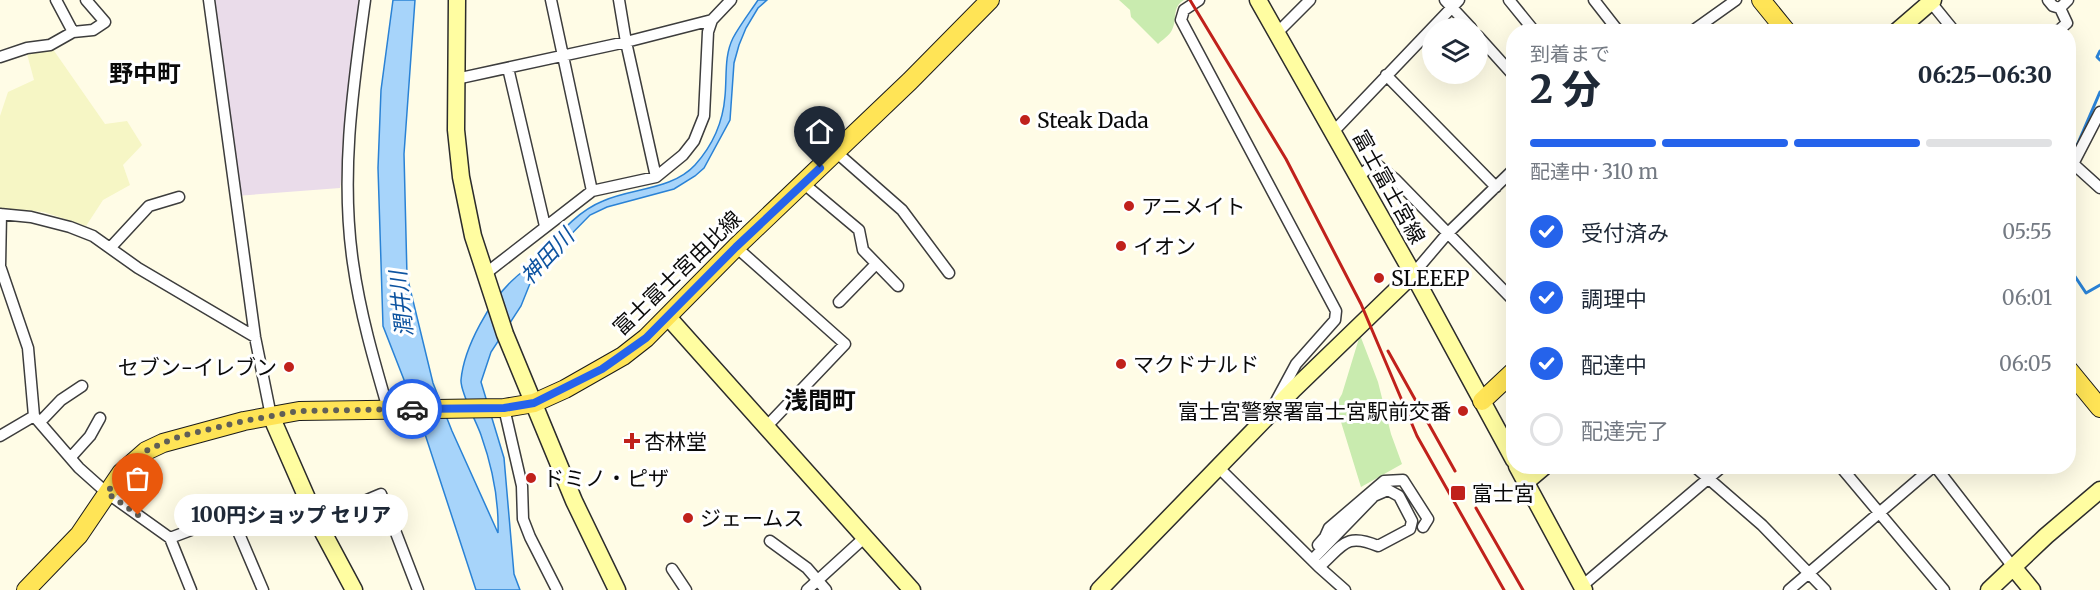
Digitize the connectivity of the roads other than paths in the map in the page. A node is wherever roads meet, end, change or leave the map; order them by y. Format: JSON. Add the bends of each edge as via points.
{"nodes":[{"id":1,"x":56,"y":0,"type":"edge"},
{"id":2,"x":86,"y":0,"type":"edge"},
{"id":3,"x":209,"y":0,"type":"edge"},
{"id":4,"x":365,"y":0,"type":"edge"},
{"id":5,"x":457,"y":0,"type":"edge"},
{"id":6,"x":550,"y":0,"type":"edge"},
{"id":7,"x":619,"y":0,"type":"edge"},
{"id":8,"x":731,"y":0,"type":"edge"},
{"id":9,"x":990,"y":0,"type":"edge"},
{"id":10,"x":1199,"y":0,"type":"edge"},
{"id":11,"x":1258,"y":0,"type":"edge"},
{"id":12,"x":1310,"y":0,"type":"edge"},
{"id":13,"x":1509,"y":0,"type":"edge"},
{"id":14,"x":1594,"y":0,"type":"edge"},
{"id":15,"x":1736,"y":0,"type":"edge"},
{"id":16,"x":1761,"y":0,"type":"edge"},
{"id":17,"x":2048,"y":0,"type":"edge"},
{"id":18,"x":1931,"y":1,"type":"edge"},
{"id":19,"x":1452,"y":3,"type":"edge"},
{"id":20,"x":2064,"y":4,"type":"edge"},
{"id":21,"x":1463,"y":18,"type":"edge"},
{"id":22,"x":712,"y":20,"type":"junction"},
{"id":23,"x":1528,"y":24,"type":"edge"},
{"id":24,"x":1613,"y":24,"type":"edge"},
{"id":25,"x":1702,"y":24,"type":"edge"},
{"id":26,"x":1780,"y":24,"type":"edge"},
{"id":27,"x":1905,"y":24,"type":"edge"},
{"id":28,"x":1949,"y":24,"type":"edge"},
{"id":29,"x":2066,"y":24,"type":"edge"},
{"id":30,"x":73,"y":32,"type":"junction"},
{"id":31,"x":1277,"y":33,"type":"junction"},
{"id":32,"x":626,"y":42,"type":"junction"},
{"id":33,"x":1488,"y":47,"type":"edge"},
{"id":34,"x":562,"y":56,"type":"junction"},
{"id":35,"x":0,"y":57,"type":"edge"},
{"id":36,"x":1506,"y":67,"type":"edge"},
{"id":37,"x":508,"y":68,"type":"junction"},
{"id":38,"x":1386,"y":75,"type":"junction"},
{"id":39,"x":456,"y":80,"type":"junction"},
{"id":40,"x":2100,"y":112,"type":"edge"},
{"id":41,"x":1333,"y":132,"type":"junction"},
{"id":42,"x":836,"y":152,"type":"junction"},
{"id":43,"x":2076,"y":153,"type":"edge"},
{"id":44,"x":2076,"y":166,"type":"edge"},
{"id":45,"x":656,"y":177,"type":"junction"},
{"id":46,"x":1358,"y":177,"type":"junction"},
{"id":47,"x":1506,"y":177,"type":"edge"},
{"id":48,"x":803,"y":183,"type":"junction"},
{"id":49,"x":1496,"y":188,"type":"junction"},
{"id":50,"x":2100,"y":188,"type":"edge"},
{"id":51,"x":592,"y":191,"type":"junction"},
{"id":52,"x":179,"y":197,"type":"dead end"},
{"id":53,"x":0,"y":214,"type":"edge"},
{"id":54,"x":545,"y":226,"type":"junction"},
{"id":55,"x":1447,"y":234,"type":"junction"},
{"id":56,"x":111,"y":247,"type":"junction"},
{"id":57,"x":736,"y":247,"type":"junction"},
{"id":58,"x":876,"y":264,"type":"junction"},
{"id":59,"x":949,"y":273,"type":"dead end"},
{"id":60,"x":1413,"y":274,"type":"junction"},
{"id":61,"x":486,"y":279,"type":"junction"},
{"id":62,"x":898,"y":286,"type":"dead end"},
{"id":63,"x":1506,"y":293,"type":"edge"},
{"id":64,"x":839,"y":302,"type":"dead end"},
{"id":65,"x":668,"y":317,"type":"junction"},
{"id":66,"x":255,"y":337,"type":"junction"},
{"id":67,"x":1506,"y":378,"type":"edge"},
{"id":68,"x":2076,"y":378,"type":"edge"},
{"id":69,"x":82,"y":386,"type":"dead end"},
{"id":70,"x":1482,"y":401,"type":"junction"},
{"id":71,"x":2098,"y":401,"type":"edge"},
{"id":72,"x":534,"y":403,"type":"junction"},
{"id":73,"x":504,"y":408,"type":"junction"},
{"id":74,"x":388,"y":409,"type":"junction"},
{"id":75,"x":271,"y":416,"type":"junction"},
{"id":76,"x":100,"y":418,"type":"dead end"},
{"id":77,"x":37,"y":419,"type":"junction"},
{"id":78,"x":1266,"y":419,"type":"junction"},
{"id":79,"x":767,"y":426,"type":"junction"},
{"id":80,"x":0,"y":436,"type":"edge"},
{"id":81,"x":1506,"y":445,"type":"edge"},
{"id":82,"x":70,"y":457,"type":"junction"},
{"id":83,"x":1219,"y":468,"type":"junction"},
{"id":84,"x":1522,"y":474,"type":"edge"},
{"id":85,"x":1536,"y":474,"type":"edge"},
{"id":86,"x":1703,"y":474,"type":"edge"},
{"id":87,"x":1713,"y":474,"type":"edge"},
{"id":88,"x":1847,"y":474,"type":"edge"},
{"id":89,"x":1924,"y":474,"type":"edge"},
{"id":90,"x":1940,"y":474,"type":"edge"},
{"id":91,"x":1708,"y":478,"type":"junction"},
{"id":92,"x":1526,"y":482,"type":"junction"},
{"id":93,"x":2100,"y":490,"type":"edge"},
{"id":94,"x":107,"y":493,"type":"junction"},
{"id":95,"x":1879,"y":511,"type":"junction"},
{"id":96,"x":317,"y":521,"type":"junction"},
{"id":97,"x":1424,"y":527,"type":"dead end"},
{"id":98,"x":170,"y":538,"type":"junction"},
{"id":99,"x":864,"y":538,"type":"junction"},
{"id":100,"x":770,"y":541,"type":"dead end"},
{"id":101,"x":1315,"y":547,"type":"dead end"},
{"id":102,"x":1316,"y":564,"type":"junction"},
{"id":103,"x":2013,"y":567,"type":"junction"},
{"id":104,"x":672,"y":569,"type":"dead end"},
{"id":105,"x":1809,"y":572,"type":"junction"},
{"id":106,"x":817,"y":581,"type":"junction"},
{"id":107,"x":1583,"y":588,"type":"edge"},
{"id":108,"x":26,"y":590,"type":"edge"},
{"id":109,"x":191,"y":590,"type":"edge"},
{"id":110,"x":263,"y":590,"type":"edge"},
{"id":111,"x":354,"y":590,"type":"edge"},
{"id":112,"x":418,"y":590,"type":"edge"},
{"id":113,"x":557,"y":590,"type":"edge"},
{"id":114,"x":617,"y":590,"type":"edge"},
{"id":115,"x":686,"y":590,"type":"edge"},
{"id":116,"x":807,"y":590,"type":"edge"},
{"id":117,"x":826,"y":590,"type":"edge"},
{"id":118,"x":912,"y":590,"type":"edge"},
{"id":119,"x":1099,"y":590,"type":"edge"},
{"id":120,"x":1345,"y":590,"type":"edge"},
{"id":121,"x":1789,"y":590,"type":"edge"},
{"id":122,"x":1824,"y":590,"type":"edge"},
{"id":123,"x":1944,"y":590,"type":"edge"},
{"id":124,"x":1989,"y":590,"type":"edge"},
{"id":125,"x":2032,"y":590,"type":"edge"}],
"edges":[{"from":1,"to":30,"type":"street"},
{"from":2,"to":30,"type":"street","via":[[105,22],[93,30]]},
{"from":3,"to":66,"type":"street"},
{"from":4,"to":74,"type":"street","via":[[351,116],[348,218],[364,321]]},
{"from":5,"to":39,"type":"street"},
{"from":6,"to":34,"type":"street"},
{"from":7,"to":32,"type":"street"},
{"from":8,"to":22,"type":"street"},
{"from":9,"to":42,"type":"main road","name":"富士富士宮由比線"},
{"from":10,"to":78,"type":"street","via":[[1184,10],[1181,20],[1336,311],[1335,320],[1296,364]]},
{"from":11,"to":31,"type":"street","name":"富士富士宮線"},
{"from":12,"to":31,"type":"street"},
{"from":13,"to":23,"type":"street"},
{"from":14,"to":24,"type":"street"},
{"from":15,"to":25,"type":"street"},
{"from":16,"to":26,"type":"main road"},
{"from":17,"to":20,"type":"street","via":[[2053,6]]},
{"from":18,"to":27,"type":"street"},
{"from":18,"to":28,"type":"street"},
{"from":19,"to":21,"type":"street"},
{"from":19,"to":38,"type":"street"},
{"from":20,"to":29,"type":"street"},
{"from":22,"to":32,"type":"street"},
{"from":22,"to":45,"type":"street","via":[[704,116],[699,132],[683,155]]},
{"from":30,"to":35,"type":"street","via":[[50,45]]},
{"from":31,"to":41,"type":"street","name":"富士富士宮線"},
{"from":32,"to":34,"type":"street"},
{"from":32,"to":45,"type":"street"},
{"from":33,"to":36,"type":"street"},
{"from":34,"to":37,"type":"street"},
{"from":34,"to":51,"type":"street"},
{"from":37,"to":39,"type":"street"},
{"from":37,"to":54,"type":"street"},
{"from":38,"to":41,"type":"street"},
{"from":38,"to":49,"type":"street"},
{"from":39,"to":61,"type":"street","via":[[461,177]]},
{"from":40,"to":43,"type":"street"},
{"from":41,"to":46,"type":"street","name":"富士富士宮線"},
{"from":42,"to":48,"type":"main road","name":"富士富士宮由比線"},
{"from":42,"to":59,"type":"street","via":[[902,210]]},
{"from":44,"to":50,"type":"street"},
{"from":45,"to":51,"type":"street"},
{"from":46,"to":55,"type":"street","via":[[1375,163]]},
{"from":46,"to":60,"type":"street","name":"富士富士宮線"},
{"from":47,"to":49,"type":"street"},
{"from":48,"to":57,"type":"main road","name":"富士富士宮由比線"},
{"from":48,"to":58,"type":"street","via":[[859,230],[863,250]]},
{"from":49,"to":55,"type":"street"},
{"from":51,"to":54,"type":"street"},
{"from":52,"to":56,"type":"street","via":[[149,206]]},
{"from":53,"to":56,"type":"street","via":[[70,227]]},
{"from":53,"to":77,"type":"street","via":[[0,266],[28,348]]},
{"from":54,"to":61,"type":"street"},
{"from":55,"to":60,"type":"street"},
{"from":55,"to":63,"type":"street"},
{"from":56,"to":66,"type":"street","via":[[138,268]]},
{"from":57,"to":65,"type":"main road","name":"富士富士宮由比線"},
{"from":57,"to":79,"type":"street","via":[[845,344]]},
{"from":58,"to":62,"type":"street"},
{"from":58,"to":64,"type":"street"},
{"from":60,"to":70,"type":"street","name":"富士富士宮線"},
{"from":60,"to":78,"type":"street"},
{"from":61,"to":72,"type":"street"},
{"from":65,"to":72,"type":"main road","name":"富士富士宮由比線","via":[[623,356]]},
{"from":65,"to":79,"type":"street"},
{"from":66,"to":75,"type":"street"},
{"from":67,"to":70,"type":"main road"},
{"from":68,"to":71,"type":"main road"},
{"from":69,"to":77,"type":"street"},
{"from":70,"to":81,"type":"street","name":"富士富士宮線"},
{"from":72,"to":73,"type":"main road","name":"富士富士宮由比線"},
{"from":72,"to":114,"type":"street","via":[[574,501]]},
{"from":73,"to":74,"type":"main road","name":"富士富士宮由比線"},
{"from":73,"to":113,"type":"street","via":[[522,486],[523,519]]},
{"from":74,"to":75,"type":"main road","name":"富士富士宮由比線","via":[[299,411]]},
{"from":75,"to":94,"type":"main road","name":"富士富士宮由比線","via":[[163,443],[134,461]]},
{"from":75,"to":96,"type":"street"},
{"from":76,"to":82,"type":"street","via":[[90,436]]},
{"from":77,"to":80,"type":"street"},
{"from":77,"to":82,"type":"street"},
{"from":78,"to":83,"type":"street"},
{"from":79,"to":99,"type":"street"},
{"from":82,"to":94,"type":"street"},
{"from":83,"to":102,"type":"street"},
{"from":83,"to":119,"type":"street"},
{"from":84,"to":92,"type":"street"},
{"from":85,"to":92,"type":"street"},
{"from":86,"to":91,"type":"street"},
{"from":87,"to":91,"type":"street"},
{"from":88,"to":95,"type":"street"},
{"from":89,"to":95,"type":"street"},
{"from":90,"to":103,"type":"street"},
{"from":91,"to":105,"type":"street"},
{"from":91,"to":107,"type":"street"},
{"from":92,"to":107,"type":"street"},
{"from":93,"to":103,"type":"street"},
{"from":94,"to":98,"type":"street"},
{"from":94,"to":108,"type":"main road","name":"富士富士宮由比線","via":[[79,535]]},
{"from":95,"to":105,"type":"street"},
{"from":95,"to":123,"type":"street"},
{"from":96,"to":111,"type":"street"},
{"from":96,"to":112,"type":"street","via":[[381,494]]},
{"from":97,"to":101,"type":"street","via":[[1428,519],[1403,480],[1384,481],[1329,528]]},
{"from":98,"to":109,"type":"street"},
{"from":98,"to":110,"type":"street","via":[[231,515]]},
{"from":99,"to":106,"type":"street"},
{"from":99,"to":118,"type":"street"},
{"from":100,"to":106,"type":"street","via":[[807,568]]},
{"from":102,"to":102,"type":"street","via":[[1374,496],[1388,490],[1399,496],[1412,521],[1410,529],[1378,546],[1361,539],[1349,540]]},
{"from":102,"to":120,"type":"street"},
{"from":103,"to":124,"type":"street"},
{"from":103,"to":125,"type":"street"},
{"from":104,"to":115,"type":"street"},
{"from":105,"to":121,"type":"street"},
{"from":105,"to":122,"type":"street"},
{"from":106,"to":116,"type":"street"},
{"from":106,"to":117,"type":"street"}]}
